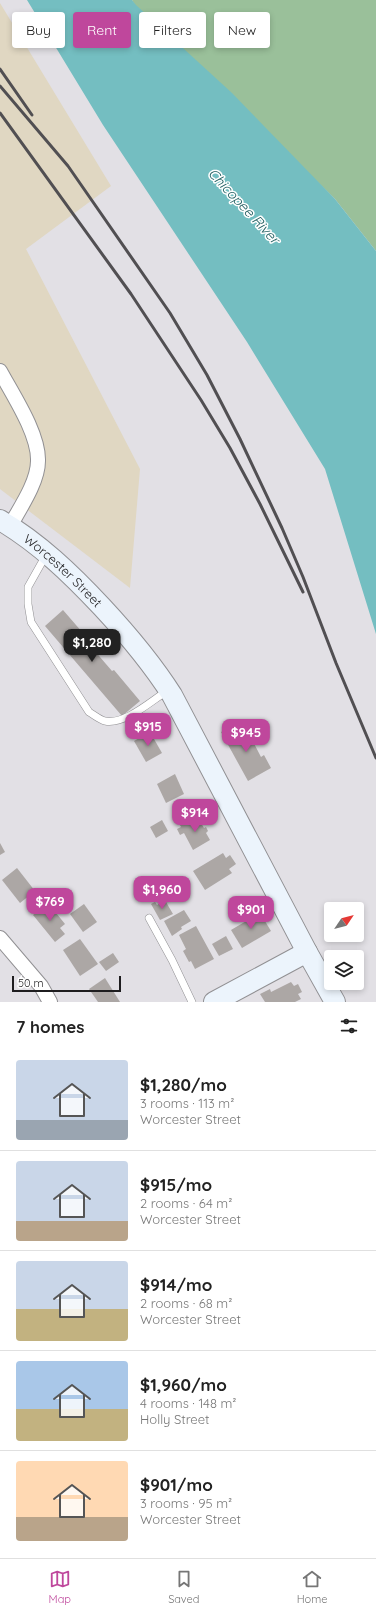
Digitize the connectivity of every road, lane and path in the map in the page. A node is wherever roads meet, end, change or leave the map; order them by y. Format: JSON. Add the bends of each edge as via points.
{"nodes":[{"id":1,"x":0,"y":371,"type":"edge"},
{"id":2,"x":5,"y":523,"type":"edge"},
{"id":3,"x":47,"y":553,"type":"junction"},
{"id":4,"x":168,"y":689,"type":"junction"},
{"id":5,"x":149,"y":918,"type":"dead end"},
{"id":6,"x":0,"y":938,"type":"edge"},
{"id":7,"x":307,"y":952,"type":"junction"},
{"id":8,"x":50,"y":1002,"type":"edge"},
{"id":9,"x":192,"y":1002,"type":"edge"},
{"id":10,"x":214,"y":1002,"type":"edge"},
{"id":11,"x":335,"y":1002,"type":"edge"}],
"edges":[{"from":1,"to":2,"type":"street","via":[[30,429],[38,462],[31,486]]},
{"from":2,"to":3,"type":"main road","name":"Worcester Street"},
{"from":3,"to":4,"type":"main road","name":"Worcester Street","via":[[124,629],[150,661]]},
{"from":3,"to":4,"type":"lane","via":[[28,587],[31,622],[89,712],[104,721],[118,721]]},
{"from":4,"to":7,"type":"main road","name":"Worcester Street"},
{"from":5,"to":9,"type":"lane"},
{"from":6,"to":8,"type":"street","via":[[41,986]]},
{"from":7,"to":10,"type":"main road"},
{"from":7,"to":11,"type":"main road","name":"Worcester Street"}]}
